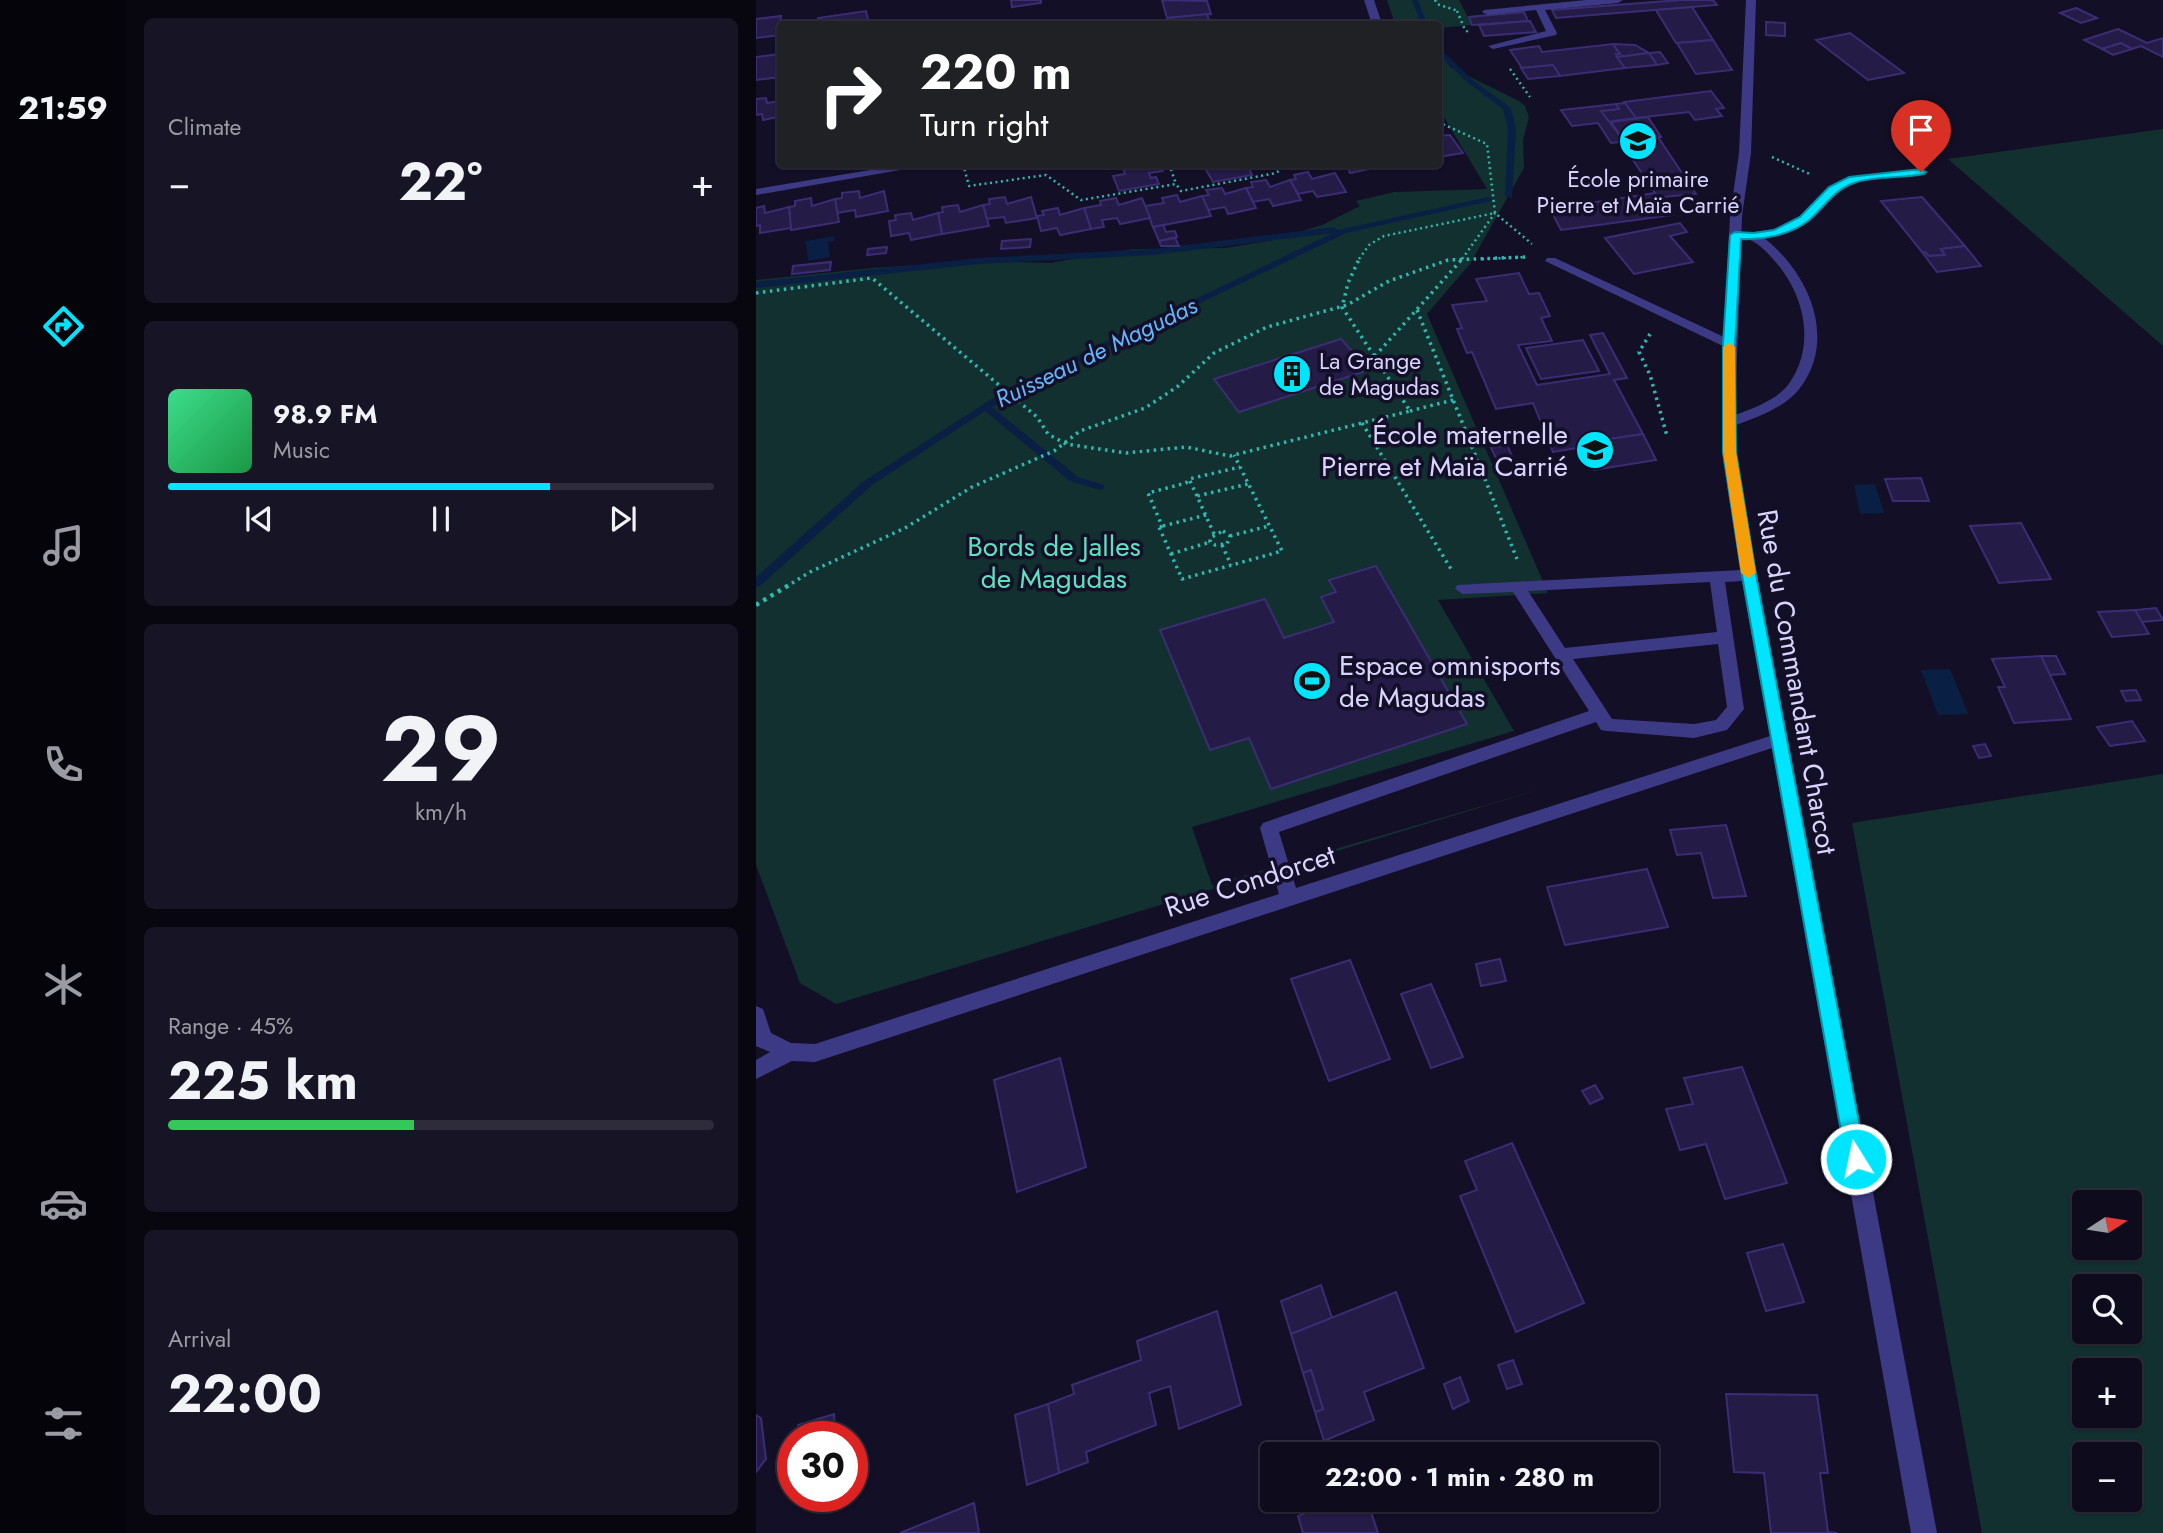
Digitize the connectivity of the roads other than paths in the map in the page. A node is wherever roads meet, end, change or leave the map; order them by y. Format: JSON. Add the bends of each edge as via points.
{"nodes":[{"id":1,"x":1369,"y":0,"type":"edge"},
{"id":2,"x":1618,"y":0,"type":"edge"},
{"id":3,"x":1751,"y":0,"type":"edge"},
{"id":4,"x":1539,"y":7,"type":"junction"},
{"id":5,"x":1487,"y":12,"type":"dead end"},
{"id":6,"x":1376,"y":21,"type":"edge"},
{"id":7,"x":1493,"y":47,"type":"dead end"},
{"id":8,"x":905,"y":168,"type":"edge"},
{"id":9,"x":1921,"y":172,"type":"dead end"},
{"id":10,"x":756,"y":192,"type":"edge"},
{"id":11,"x":1735,"y":235,"type":"junction"},
{"id":12,"x":1754,"y":236,"type":"junction"},
{"id":13,"x":1551,"y":261,"type":"road end"},
{"id":14,"x":1729,"y":344,"type":"junction"},
{"id":15,"x":1729,"y":422,"type":"junction"},
{"id":16,"x":1749,"y":575,"type":"junction"},
{"id":17,"x":1717,"y":577,"type":"junction"},
{"id":18,"x":1522,"y":586,"type":"junction"},
{"id":19,"x":1463,"y":589,"type":"road end"},
{"id":20,"x":1726,"y":637,"type":"junction"},
{"id":21,"x":1561,"y":654,"type":"junction"},
{"id":22,"x":1600,"y":714,"type":"junction"},
{"id":23,"x":1721,"y":726,"type":"junction"},
{"id":24,"x":1780,"y":739,"type":"junction"},
{"id":25,"x":1725,"y":756,"type":"junction"},
{"id":26,"x":1290,"y":898,"type":"junction"},
{"id":27,"x":756,"y":1016,"type":"edge"},
{"id":28,"x":790,"y":1052,"type":"junction"},
{"id":29,"x":756,"y":1070,"type":"edge"},
{"id":30,"x":1924,"y":1533,"type":"edge"}],
"edges":[{"from":1,"to":6,"type":"street"},
{"from":2,"to":4,"type":"street"},
{"from":3,"to":11,"type":"street","name":"Rue du Commandant Charcot","via":[[1745,153]]},
{"from":4,"to":5,"type":"street"},
{"from":4,"to":7,"type":"street","via":[[1552,33]]},
{"from":8,"to":10,"type":"street"},
{"from":9,"to":12,"type":"street","via":[[1853,179],[1804,219],[1777,232]]},
{"from":11,"to":12,"type":"street"},
{"from":11,"to":14,"type":"street","name":"Rue du Commandant Charcot"},
{"from":12,"to":15,"type":"street","via":[[1773,248],[1799,284],[1812,325],[1808,363],[1793,388],[1754,415]]},
{"from":13,"to":14,"type":"street"},
{"from":14,"to":15,"type":"street","name":"Rue du Commandant Charcot"},
{"from":15,"to":16,"type":"street","name":"Rue du Commandant Charcot","via":[[1729,452]]},
{"from":16,"to":17,"type":"street"},
{"from":16,"to":24,"type":"street","name":"Rue du Commandant Charcot"},
{"from":17,"to":18,"type":"street"},
{"from":17,"to":20,"type":"street"},
{"from":18,"to":19,"type":"street"},
{"from":18,"to":21,"type":"street"},
{"from":20,"to":21,"type":"street"},
{"from":20,"to":23,"type":"street","via":[[1736,709]]},
{"from":21,"to":22,"type":"street"},
{"from":22,"to":23,"type":"street","via":[[1607,725],[1694,731]]},
{"from":22,"to":26,"type":"street","via":[[1269,828]]},
{"from":23,"to":25,"type":"street"},
{"from":24,"to":25,"type":"street","name":"Rue Condorcet"},
{"from":24,"to":30,"type":"street","name":"Rue du Commandant Charcot"},
{"from":25,"to":26,"type":"street","name":"Rue Condorcet"},
{"from":26,"to":28,"type":"street","name":"Rue Condorcet","via":[[815,1053]]},
{"from":27,"to":28,"type":"street","via":[[762,1039]]},
{"from":28,"to":29,"type":"street"}]}
